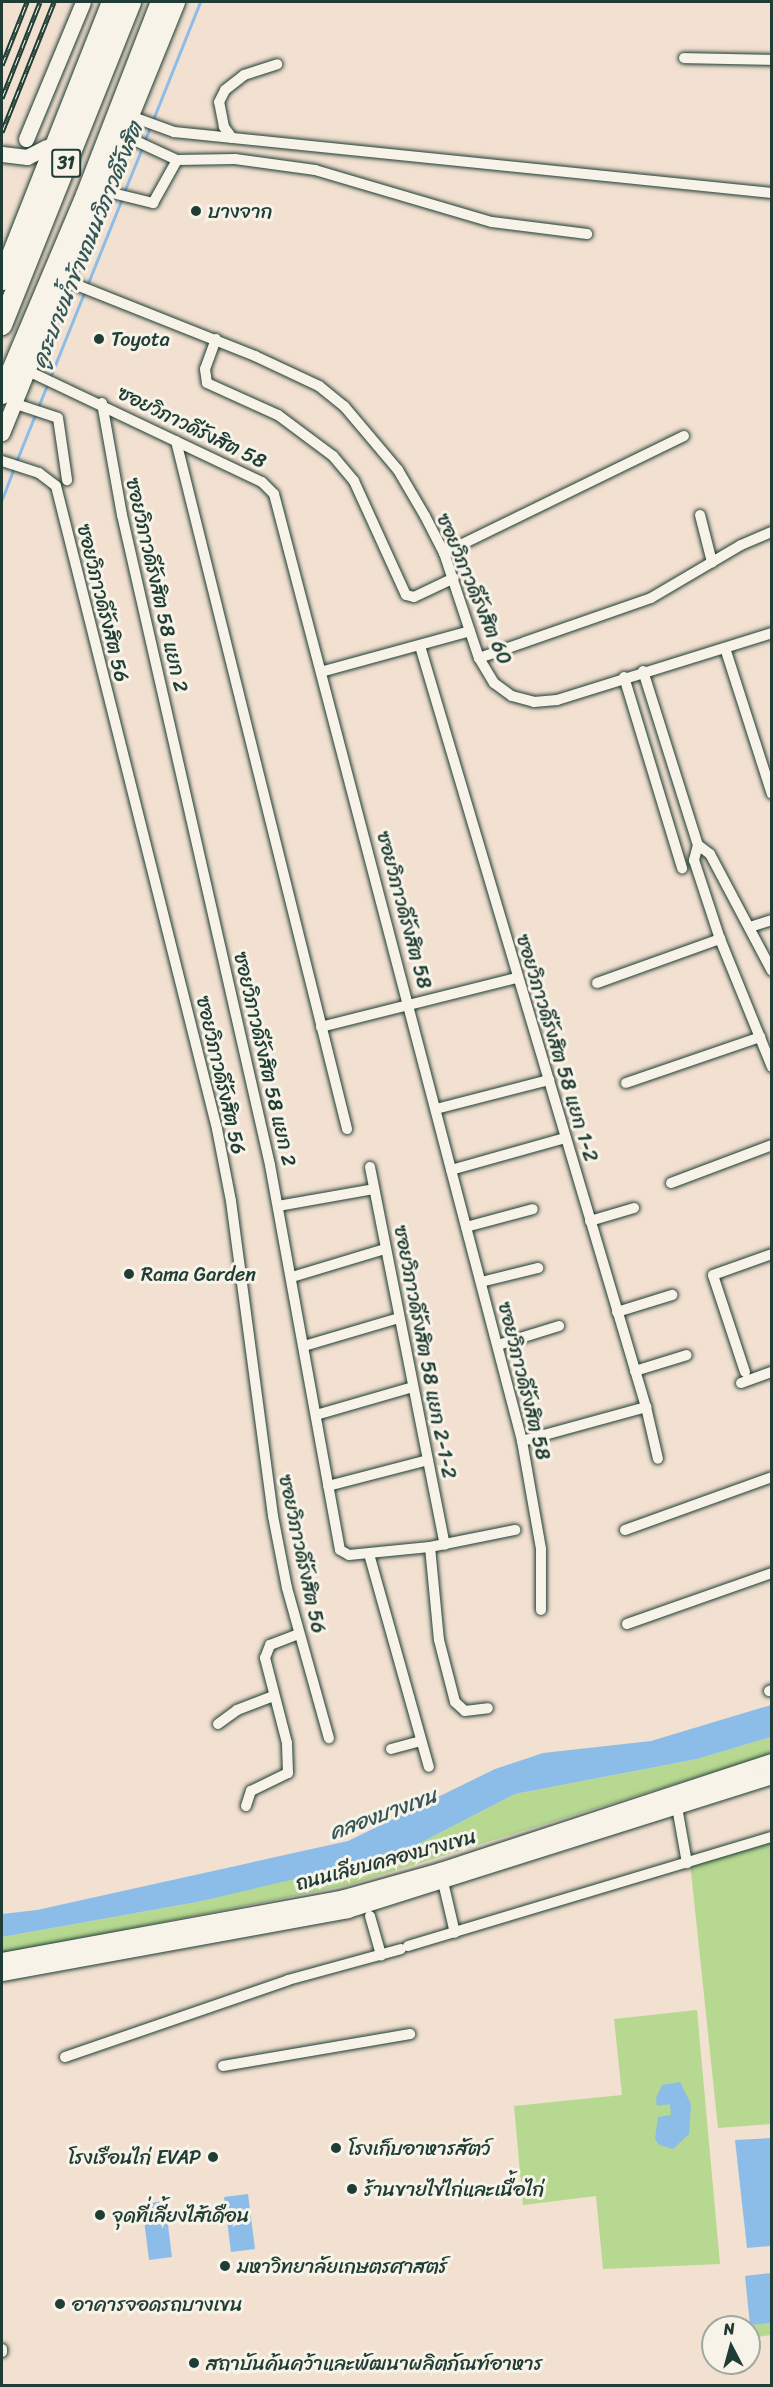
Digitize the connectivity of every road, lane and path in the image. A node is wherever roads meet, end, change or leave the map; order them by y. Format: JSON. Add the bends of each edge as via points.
{"nodes":[{"id":1,"x":83,"y":2,"type":"edge"},
{"id":2,"x":104,"y":2,"type":"edge"},
{"id":3,"x":112,"y":2,"type":"edge"},
{"id":4,"x":131,"y":2,"type":"edge"},
{"id":5,"x":150,"y":2,"type":"edge"},
{"id":6,"x":161,"y":2,"type":"edge"},
{"id":7,"x":177,"y":2,"type":"edge"},
{"id":8,"x":684,"y":58,"type":"dead end"},
{"id":9,"x":771,"y":60,"type":"edge"},
{"id":10,"x":277,"y":64,"type":"dead end"},
{"id":11,"x":137,"y":119,"type":"junction"},
{"id":12,"x":232,"y":138,"type":"junction"},
{"id":13,"x":26,"y":139,"type":"dead end"},
{"id":14,"x":129,"y":139,"type":"junction"},
{"id":15,"x":46,"y":147,"type":"junction"},
{"id":16,"x":2,"y":154,"type":"edge"},
{"id":17,"x":177,"y":160,"type":"junction"},
{"id":18,"x":107,"y":192,"type":"junction"},
{"id":19,"x":771,"y":193,"type":"edge"},
{"id":20,"x":587,"y":234,"type":"dead end"},
{"id":21,"x":2,"y":260,"type":"edge"},
{"id":22,"x":2,"y":280,"type":"edge"},
{"id":23,"x":71,"y":282,"type":"junction"},
{"id":24,"x":2,"y":325,"type":"edge"},
{"id":25,"x":216,"y":339,"type":"junction"},
{"id":26,"x":26,"y":370,"type":"junction"},
{"id":27,"x":2,"y":371,"type":"edge"},
{"id":28,"x":14,"y":402,"type":"edge"},
{"id":29,"x":102,"y":403,"type":"junction"},
{"id":30,"x":2,"y":433,"type":"edge"},
{"id":31,"x":684,"y":436,"type":"dead end"},
{"id":32,"x":176,"y":441,"type":"junction"},
{"id":33,"x":4,"y":462,"type":"edge"},
{"id":34,"x":67,"y":480,"type":"dead end"},
{"id":35,"x":700,"y":515,"type":"dead end"},
{"id":36,"x":771,"y":532,"type":"edge"},
{"id":37,"x":444,"y":553,"type":"junction"},
{"id":38,"x":712,"y":562,"type":"junction"},
{"id":39,"x":454,"y":579,"type":"junction"},
{"id":40,"x":470,"y":631,"type":"junction"},
{"id":41,"x":771,"y":633,"type":"edge"},
{"id":42,"x":420,"y":646,"type":"junction"},
{"id":43,"x":725,"y":648,"type":"junction"},
{"id":44,"x":479,"y":658,"type":"junction"},
{"id":45,"x":324,"y":671,"type":"junction"},
{"id":46,"x":642,"y":671,"type":"junction"},
{"id":47,"x":624,"y":677,"type":"junction"},
{"id":48,"x":771,"y":794,"type":"edge"},
{"id":49,"x":698,"y":845,"type":"junction"},
{"id":50,"x":682,"y":868,"type":"dead end"},
{"id":51,"x":771,"y":920,"type":"edge"},
{"id":52,"x":750,"y":927,"type":"junction"},
{"id":53,"x":720,"y":939,"type":"junction"},
{"id":54,"x":771,"y":970,"type":"edge"},
{"id":55,"x":516,"y":978,"type":"junction"},
{"id":56,"x":597,"y":983,"type":"dead end"},
{"id":57,"x":410,"y":1005,"type":"junction"},
{"id":58,"x":321,"y":1027,"type":"junction"},
{"id":59,"x":760,"y":1038,"type":"junction"},
{"id":60,"x":771,"y":1067,"type":"edge"},
{"id":61,"x":549,"y":1080,"type":"junction"},
{"id":62,"x":626,"y":1083,"type":"dead end"},
{"id":63,"x":436,"y":1109,"type":"junction"},
{"id":64,"x":347,"y":1130,"type":"dead end"},
{"id":65,"x":565,"y":1138,"type":"junction"},
{"id":66,"x":771,"y":1145,"type":"edge"},
{"id":67,"x":370,"y":1167,"type":"dead end"},
{"id":68,"x":451,"y":1170,"type":"junction"},
{"id":69,"x":671,"y":1183,"type":"dead end"},
{"id":70,"x":374,"y":1189,"type":"junction"},
{"id":71,"x":278,"y":1206,"type":"junction"},
{"id":72,"x":634,"y":1208,"type":"dead end"},
{"id":73,"x":533,"y":1209,"type":"dead end"},
{"id":74,"x":590,"y":1221,"type":"junction"},
{"id":75,"x":466,"y":1227,"type":"junction"},
{"id":76,"x":386,"y":1249,"type":"junction"},
{"id":77,"x":771,"y":1254,"type":"edge"},
{"id":78,"x":538,"y":1268,"type":"dead end"},
{"id":79,"x":292,"y":1278,"type":"junction"},
{"id":80,"x":481,"y":1282,"type":"junction"},
{"id":81,"x":672,"y":1295,"type":"dead end"},
{"id":82,"x":618,"y":1312,"type":"junction"},
{"id":83,"x":399,"y":1318,"type":"junction"},
{"id":84,"x":559,"y":1326,"type":"dead end"},
{"id":85,"x":498,"y":1345,"type":"junction"},
{"id":86,"x":304,"y":1346,"type":"junction"},
{"id":87,"x":687,"y":1355,"type":"dead end"},
{"id":88,"x":635,"y":1371,"type":"junction"},
{"id":89,"x":745,"y":1372,"type":"dead end"},
{"id":90,"x":771,"y":1372,"type":"edge"},
{"id":91,"x":741,"y":1383,"type":"dead end"},
{"id":92,"x":413,"y":1387,"type":"junction"},
{"id":93,"x":646,"y":1407,"type":"junction"},
{"id":94,"x":315,"y":1414,"type":"junction"},
{"id":95,"x":522,"y":1441,"type":"junction"},
{"id":96,"x":658,"y":1459,"type":"dead end"},
{"id":97,"x":428,"y":1460,"type":"junction"},
{"id":98,"x":771,"y":1477,"type":"edge"},
{"id":99,"x":328,"y":1486,"type":"junction"},
{"id":100,"x":515,"y":1530,"type":"dead end"},
{"id":101,"x":625,"y":1530,"type":"dead end"},
{"id":102,"x":445,"y":1545,"type":"junction"},
{"id":103,"x":430,"y":1547,"type":"junction"},
{"id":104,"x":369,"y":1554,"type":"junction"},
{"id":105,"x":771,"y":1573,"type":"edge"},
{"id":106,"x":541,"y":1610,"type":"dead end"},
{"id":107,"x":627,"y":1624,"type":"dead end"},
{"id":108,"x":299,"y":1634,"type":"junction"},
{"id":109,"x":273,"y":1696,"type":"junction"},
{"id":110,"x":488,"y":1708,"type":"dead end"},
{"id":111,"x":218,"y":1724,"type":"dead end"},
{"id":112,"x":329,"y":1738,"type":"dead end"},
{"id":113,"x":421,"y":1741,"type":"junction"},
{"id":114,"x":391,"y":1749,"type":"dead end"},
{"id":115,"x":771,"y":1761,"type":"edge"},
{"id":116,"x":429,"y":1767,"type":"dead end"},
{"id":117,"x":771,"y":1776,"type":"edge"},
{"id":118,"x":675,"y":1800,"type":"junction"},
{"id":119,"x":246,"y":1806,"type":"dead end"},
{"id":120,"x":771,"y":1838,"type":"edge"},
{"id":121,"x":687,"y":1863,"type":"junction"},
{"id":122,"x":443,"y":1882,"type":"junction"},
{"id":123,"x":370,"y":1916,"type":"dead end"},
{"id":124,"x":454,"y":1933,"type":"junction"},
{"id":125,"x":381,"y":1955,"type":"junction"},
{"id":126,"x":2,"y":1960,"type":"edge"},
{"id":127,"x":2,"y":1973,"type":"edge"},
{"id":128,"x":411,"y":2034,"type":"dead end"},
{"id":129,"x":65,"y":2057,"type":"dead end"},
{"id":130,"x":223,"y":2066,"type":"dead end"}],
"edges":[{"from":1,"to":13,"type":"main road"},
{"from":2,"to":15,"type":"main road","number":"31"},
{"from":3,"to":22,"type":"highway","number":"31"},
{"from":4,"to":24,"type":"highway","number":"31"},
{"from":5,"to":27,"type":"highway","number":"31"},
{"from":6,"to":28,"type":"highway","number":"31","via":[[86,195]]},
{"from":7,"to":11,"type":"main road","number":"31"},
{"from":8,"to":9,"type":"street"},
{"from":10,"to":12,"type":"street","via":[[244,75],[225,90],[219,102],[224,127]]},
{"from":11,"to":12,"type":"street","via":[[159,128]]},
{"from":11,"to":14,"type":"main road","number":"31"},
{"from":12,"to":19,"type":"street"},
{"from":14,"to":17,"type":"street"},
{"from":14,"to":18,"type":"main road","number":"31"},
{"from":15,"to":16,"type":"main road","via":[[27,157]]},
{"from":15,"to":21,"type":"main road","number":"31"},
{"from":17,"to":18,"type":"street","via":[[158,200],[149,203]]},
{"from":17,"to":20,"type":"street","via":[[235,159],[315,170],[492,222]]},
{"from":18,"to":23,"type":"main road","number":"31"},
{"from":23,"to":25,"type":"street","name":"ซอยวิภาวดีรังสิต 60"},
{"from":23,"to":26,"type":"main road","number":"31"},
{"from":25,"to":37,"type":"street","name":"ซอยวิภาวดีรังสิต 60","via":[[319,386],[344,406],[398,470]]},
{"from":25,"to":39,"type":"street","via":[[205,369],[207,382],[278,415],[333,456],[354,481],[406,595],[414,597]]},
{"from":26,"to":28,"type":"main road","number":"31"},
{"from":26,"to":29,"type":"street","name":"ซอยวิภาวดีรังสิต 58"},
{"from":28,"to":30,"type":"main road","number":"31"},
{"from":28,"to":34,"type":"street","via":[[58,418]]},
{"from":29,"to":32,"type":"street","name":"ซอยวิภาวดีรังสิต 58"},
{"from":29,"to":71,"type":"street","name":"ซอยวิภาวดีรังสิต 58 แยก 2","via":[[122,514]]},
{"from":31,"to":37,"type":"street"},
{"from":32,"to":45,"type":"street","name":"ซอยวิภาวดีรังสิต 58","via":[[270,487]]},
{"from":32,"to":58,"type":"street"},
{"from":33,"to":108,"type":"street","name":"ซอยวิภาวดีรังสิต 56","via":[[45,476],[56,486],[210,1099],[231,1201],[273,1516]]},
{"from":35,"to":38,"type":"street"},
{"from":36,"to":38,"type":"street"},
{"from":37,"to":39,"type":"street","name":"ซอยวิภาวดีรังสิต 60"},
{"from":38,"to":44,"type":"street","via":[[651,598]]},
{"from":39,"to":40,"type":"street","name":"ซอยวิภาวดีรังสิต 60"},
{"from":40,"to":42,"type":"street"},
{"from":40,"to":44,"type":"street","name":"ซอยวิภาวดีรังสิต 60"},
{"from":41,"to":43,"type":"street","name":"ซอยวิภาวดีรังสิต 60"},
{"from":42,"to":45,"type":"street"},
{"from":42,"to":55,"type":"street","name":"ซอยวิภาวดีรังสิต 58 แยก 1-2"},
{"from":43,"to":46,"type":"street","name":"ซอยวิภาวดีรังสิต 60"},
{"from":43,"to":48,"type":"street"},
{"from":44,"to":47,"type":"street","name":"ซอยวิภาวดีรังสิต 60","via":[[494,683],[512,696],[534,702],[557,700]]},
{"from":45,"to":57,"type":"street","name":"ซอยวิภาวดีรังสิต 58"},
{"from":46,"to":47,"type":"street","name":"ซอยวิภาวดีรังสิต 60"},
{"from":46,"to":49,"type":"street"},
{"from":47,"to":50,"type":"street"},
{"from":49,"to":52,"type":"street","via":[[710,855]]},
{"from":49,"to":53,"type":"street","via":[[694,860]]},
{"from":51,"to":52,"type":"street"},
{"from":52,"to":54,"type":"street"},
{"from":53,"to":56,"type":"street"},
{"from":53,"to":59,"type":"street"},
{"from":55,"to":57,"type":"street"},
{"from":55,"to":61,"type":"street","name":"ซอยวิภาวดีรังสิต 58 แยก 1-2"},
{"from":57,"to":58,"type":"street"},
{"from":57,"to":63,"type":"street","name":"ซอยวิภาวดีรังสิต 58"},
{"from":58,"to":64,"type":"street"},
{"from":59,"to":60,"type":"street"},
{"from":59,"to":62,"type":"street"},
{"from":61,"to":63,"type":"street"},
{"from":61,"to":65,"type":"street","name":"ซอยวิภาวดีรังสิต 58 แยก 1-2"},
{"from":63,"to":68,"type":"street","name":"ซอยวิภาวดีรังสิต 58"},
{"from":65,"to":68,"type":"street"},
{"from":65,"to":74,"type":"street","name":"ซอยวิภาวดีรังสิต 58 แยก 1-2"},
{"from":66,"to":69,"type":"street"},
{"from":67,"to":70,"type":"street","name":"ซอยวิภาวดีรังสิต 58 แยก 2-1-2"},
{"from":68,"to":75,"type":"street","name":"ซอยวิภาวดีรังสิต 58"},
{"from":70,"to":71,"type":"street"},
{"from":70,"to":76,"type":"street","name":"ซอยวิภาวดีรังสิต 58 แยก 2-1-2"},
{"from":71,"to":79,"type":"street","name":"ซอยวิภาวดีรังสิต 58 แยก 2"},
{"from":72,"to":74,"type":"street"},
{"from":73,"to":75,"type":"street"},
{"from":74,"to":82,"type":"street","name":"ซอยวิภาวดีรังสิต 58 แยก 1-2"},
{"from":75,"to":80,"type":"street","name":"ซอยวิภาวดีรังสิต 58"},
{"from":76,"to":79,"type":"street"},
{"from":76,"to":83,"type":"street","name":"ซอยวิภาวดีรังสิต 58 แยก 2-1-2"},
{"from":77,"to":89,"type":"street","via":[[713,1275]]},
{"from":78,"to":80,"type":"street"},
{"from":79,"to":86,"type":"street","name":"ซอยวิภาวดีรังสิต 58 แยก 2"},
{"from":80,"to":85,"type":"street","name":"ซอยวิภาวดีรังสิต 58"},
{"from":81,"to":82,"type":"street"},
{"from":82,"to":88,"type":"street","name":"ซอยวิภาวดีรังสิต 58 แยก 1-2"},
{"from":83,"to":86,"type":"street"},
{"from":83,"to":92,"type":"street","name":"ซอยวิภาวดีรังสิต 58 แยก 2-1-2"},
{"from":84,"to":85,"type":"street"},
{"from":85,"to":95,"type":"street","name":"ซอยวิภาวดีรังสิต 58"},
{"from":86,"to":94,"type":"street","name":"ซอยวิภาวดีรังสิต 58 แยก 2"},
{"from":87,"to":88,"type":"street"},
{"from":88,"to":93,"type":"street","name":"ซอยวิภาวดีรังสิต 58 แยก 1-2"},
{"from":90,"to":91,"type":"street"},
{"from":92,"to":94,"type":"street"},
{"from":92,"to":97,"type":"street","name":"ซอยวิภาวดีรังสิต 58 แยก 2-1-2"},
{"from":93,"to":95,"type":"street"},
{"from":93,"to":96,"type":"street","name":"ซอยวิภาวดีรังสิต 58 แยก 1-2"},
{"from":94,"to":99,"type":"street","name":"ซอยวิภาวดีรังสิต 58 แยก 2"},
{"from":95,"to":106,"type":"street","name":"ซอยวิภาวดีรังสิต 58","via":[[541,1549]]},
{"from":97,"to":99,"type":"street"},
{"from":97,"to":102,"type":"street","name":"ซอยวิภาวดีรังสิต 58 แยก 2-1-2"},
{"from":98,"to":101,"type":"street"},
{"from":99,"to":104,"type":"street","name":"ซอยวิภาวดีรังสิต 58 แยก 2","via":[[340,1551],[349,1555]]},
{"from":100,"to":102,"type":"street","name":"ซอยวิภาวดีรังสิต 58 แยก 2"},
{"from":102,"to":103,"type":"street","name":"ซอยวิภาวดีรังสิต 58 แยก 2"},
{"from":103,"to":104,"type":"street","name":"ซอยวิภาวดีรังสิต 58 แยก 2"},
{"from":103,"to":110,"type":"street","via":[[439,1640],[454,1702],[465,1711]]},
{"from":104,"to":113,"type":"street"},
{"from":105,"to":107,"type":"street"},
{"from":108,"to":109,"type":"street","via":[[266,1650]]},
{"from":108,"to":112,"type":"street","name":"ซอยวิภาวดีรังสิต 56"},
{"from":109,"to":111,"type":"street","via":[[237,1710]]},
{"from":109,"to":119,"type":"street","via":[[290,1767],[281,1778],[251,1791]]},
{"from":113,"to":114,"type":"street"},
{"from":113,"to":116,"type":"street"},
{"from":115,"to":118,"type":"main road","name":"ถนนเลียบคลองบางเขน"},
{"from":117,"to":118,"type":"main road","name":"ถนนเลียบคลองบางเขน"},
{"from":118,"to":121,"type":"street"},
{"from":118,"to":122,"type":"main road","name":"ถนนเลียบคลองบางเขน"},
{"from":118,"to":126,"type":"main road","name":"ถนนเลียบคลองบางเขน","via":[[344,1897]]},
{"from":120,"to":121,"type":"street"},
{"from":121,"to":124,"type":"street"},
{"from":122,"to":124,"type":"street"},
{"from":122,"to":127,"type":"main road","name":"ถนนเลียบคลองบางเขน","via":[[347,1910]]},
{"from":123,"to":125,"type":"street"},
{"from":124,"to":125,"type":"street"},
{"from":125,"to":129,"type":"street","via":[[288,1980]]},
{"from":128,"to":130,"type":"street"}]}
